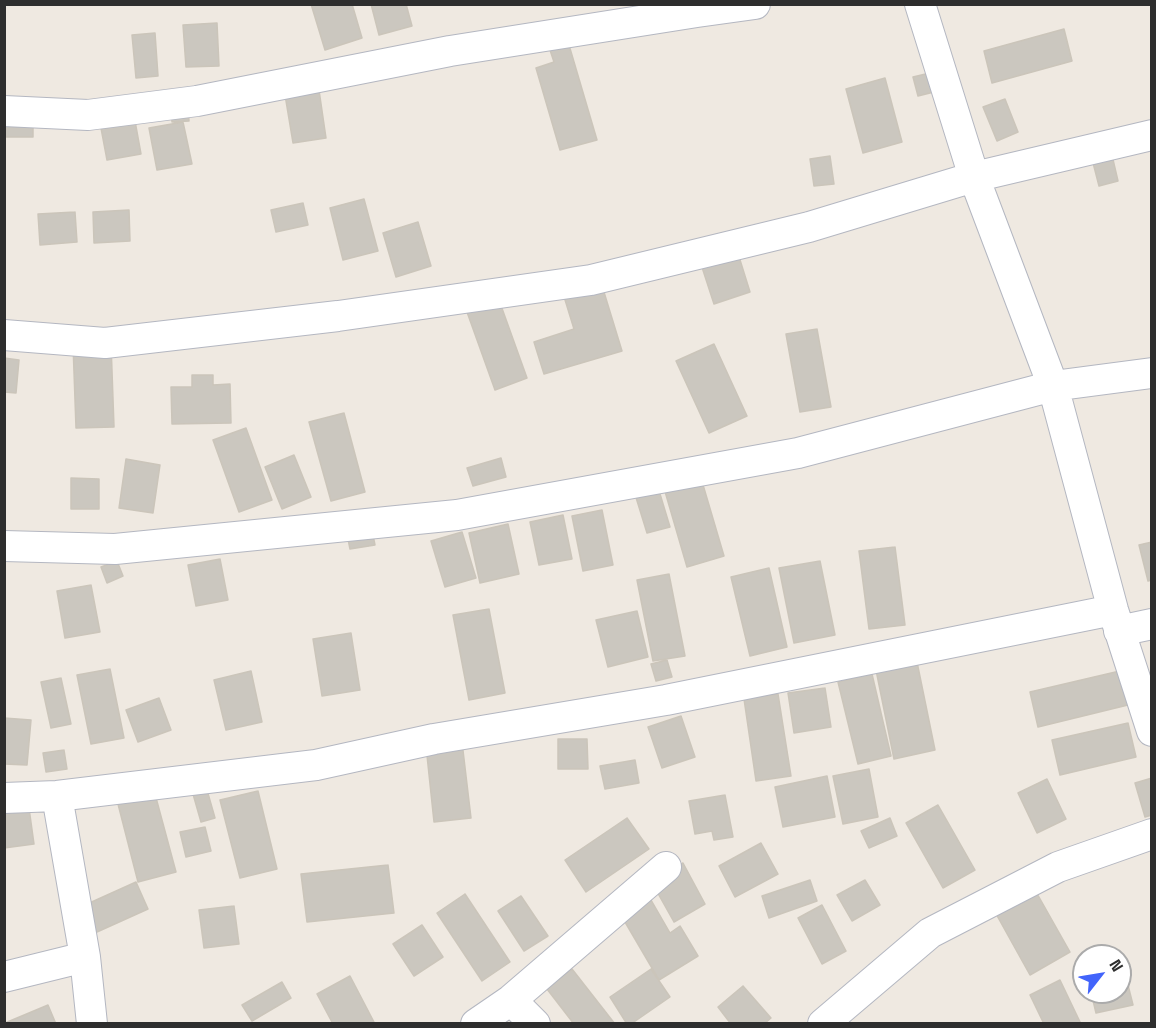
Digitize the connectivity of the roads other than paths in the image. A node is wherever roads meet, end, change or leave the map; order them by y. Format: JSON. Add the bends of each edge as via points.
{"nodes":[{"id":1,"x":755,"y":4,"type":"edge"},
{"id":2,"x":920,"y":4,"type":"edge"},
{"id":3,"x":4,"y":111,"type":"edge"},
{"id":4,"x":1152,"y":135,"type":"edge"},
{"id":5,"x":974,"y":177,"type":"junction"},
{"id":6,"x":4,"y":335,"type":"edge"},
{"id":7,"x":1152,"y":373,"type":"edge"},
{"id":8,"x":1053,"y":386,"type":"junction"},
{"id":9,"x":4,"y":546,"type":"edge"},
{"id":10,"x":1116,"y":620,"type":"junction"},
{"id":11,"x":1152,"y":624,"type":"edge"},
{"id":12,"x":1152,"y":731,"type":"edge"},
{"id":13,"x":57,"y":796,"type":"junction"},
{"id":14,"x":4,"y":798,"type":"edge"},
{"id":15,"x":1152,"y":834,"type":"edge"},
{"id":16,"x":666,"y":867,"type":"dead end"},
{"id":17,"x":85,"y":957,"type":"junction"},
{"id":18,"x":4,"y":977,"type":"edge"},
{"id":19,"x":511,"y":1000,"type":"junction"},
{"id":20,"x":92,"y":1023,"type":"edge"},
{"id":21,"x":476,"y":1023,"type":"edge"},
{"id":22,"x":535,"y":1023,"type":"edge"},
{"id":23,"x":823,"y":1023,"type":"edge"}],
"edges":[{"from":1,"to":3,"type":"street","via":[[450,51],[197,101],[88,115]]},
{"from":2,"to":5,"type":"street"},
{"from":4,"to":5,"type":"street"},
{"from":5,"to":6,"type":"street","via":[[809,227],[591,280],[338,316],[105,343]]},
{"from":5,"to":8,"type":"street"},
{"from":7,"to":8,"type":"street"},
{"from":8,"to":9,"type":"street","via":[[798,453],[457,515],[115,549]]},
{"from":8,"to":10,"type":"street"},
{"from":10,"to":11,"type":"street"},
{"from":10,"to":12,"type":"street"},
{"from":10,"to":13,"type":"street","via":[[434,739],[316,765]]},
{"from":13,"to":14,"type":"street"},
{"from":13,"to":17,"type":"street"},
{"from":15,"to":23,"type":"street","via":[[1058,867],[930,933]]},
{"from":16,"to":19,"type":"street"},
{"from":17,"to":18,"type":"street"},
{"from":17,"to":20,"type":"street"},
{"from":19,"to":21,"type":"street"},
{"from":19,"to":22,"type":"street"}]}
